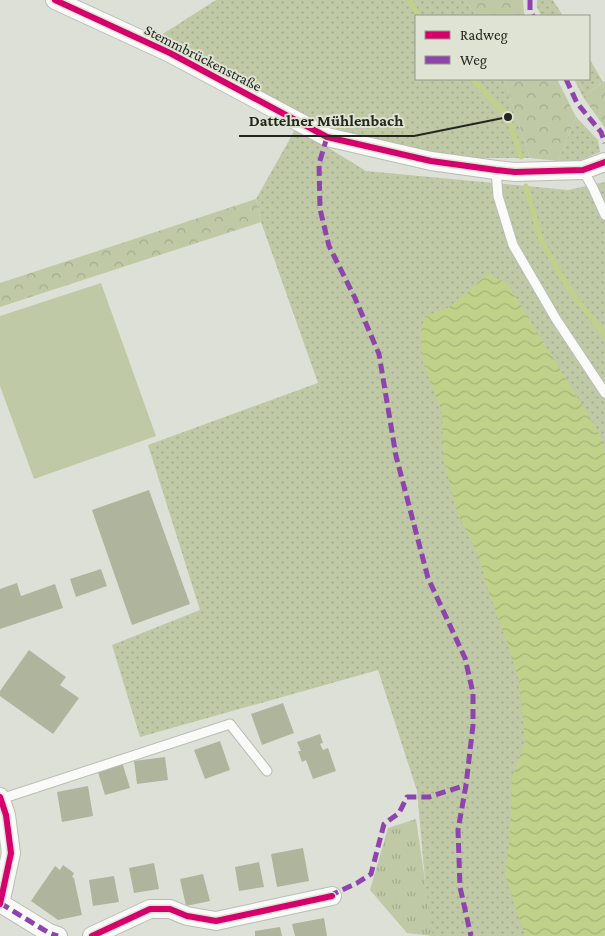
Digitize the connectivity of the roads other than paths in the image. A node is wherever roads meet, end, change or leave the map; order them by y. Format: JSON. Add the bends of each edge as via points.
{"nodes":[{"id":1,"x":55,"y":0,"type":"edge"},
{"id":2,"x":605,"y":162,"type":"edge"},
{"id":3,"x":496,"y":170,"type":"junction"},
{"id":4,"x":583,"y":170,"type":"junction"},
{"id":5,"x":605,"y":215,"type":"edge"},
{"id":6,"x":605,"y":393,"type":"edge"},
{"id":7,"x":267,"y":771,"type":"dead end"},
{"id":8,"x":0,"y":798,"type":"edge"},
{"id":9,"x":332,"y":896,"type":"dead end"},
{"id":10,"x":0,"y":903,"type":"edge"},
{"id":11,"x":58,"y":936,"type":"edge"},
{"id":12,"x":92,"y":936,"type":"edge"}],
"edges":[{"from":1,"to":3,"type":"street","name":"Stemmbrückenstraße","via":[[170,53],[327,137],[431,161]]},
{"from":2,"to":4,"type":"street","name":"Stemmbrückenstraße"},
{"from":3,"to":4,"type":"street","name":"Stemmbrückenstraße"},
{"from":3,"to":6,"type":"lane","via":[[498,196],[513,245],[556,319]]},
{"from":4,"to":5,"type":"lane"},
{"from":7,"to":8,"type":"lane","via":[[230,724]]},
{"from":8,"to":10,"type":"street","via":[[6,814],[11,853]]},
{"from":9,"to":12,"type":"street","via":[[216,921],[170,909],[150,909]]},
{"from":10,"to":11,"type":"street"}]}
